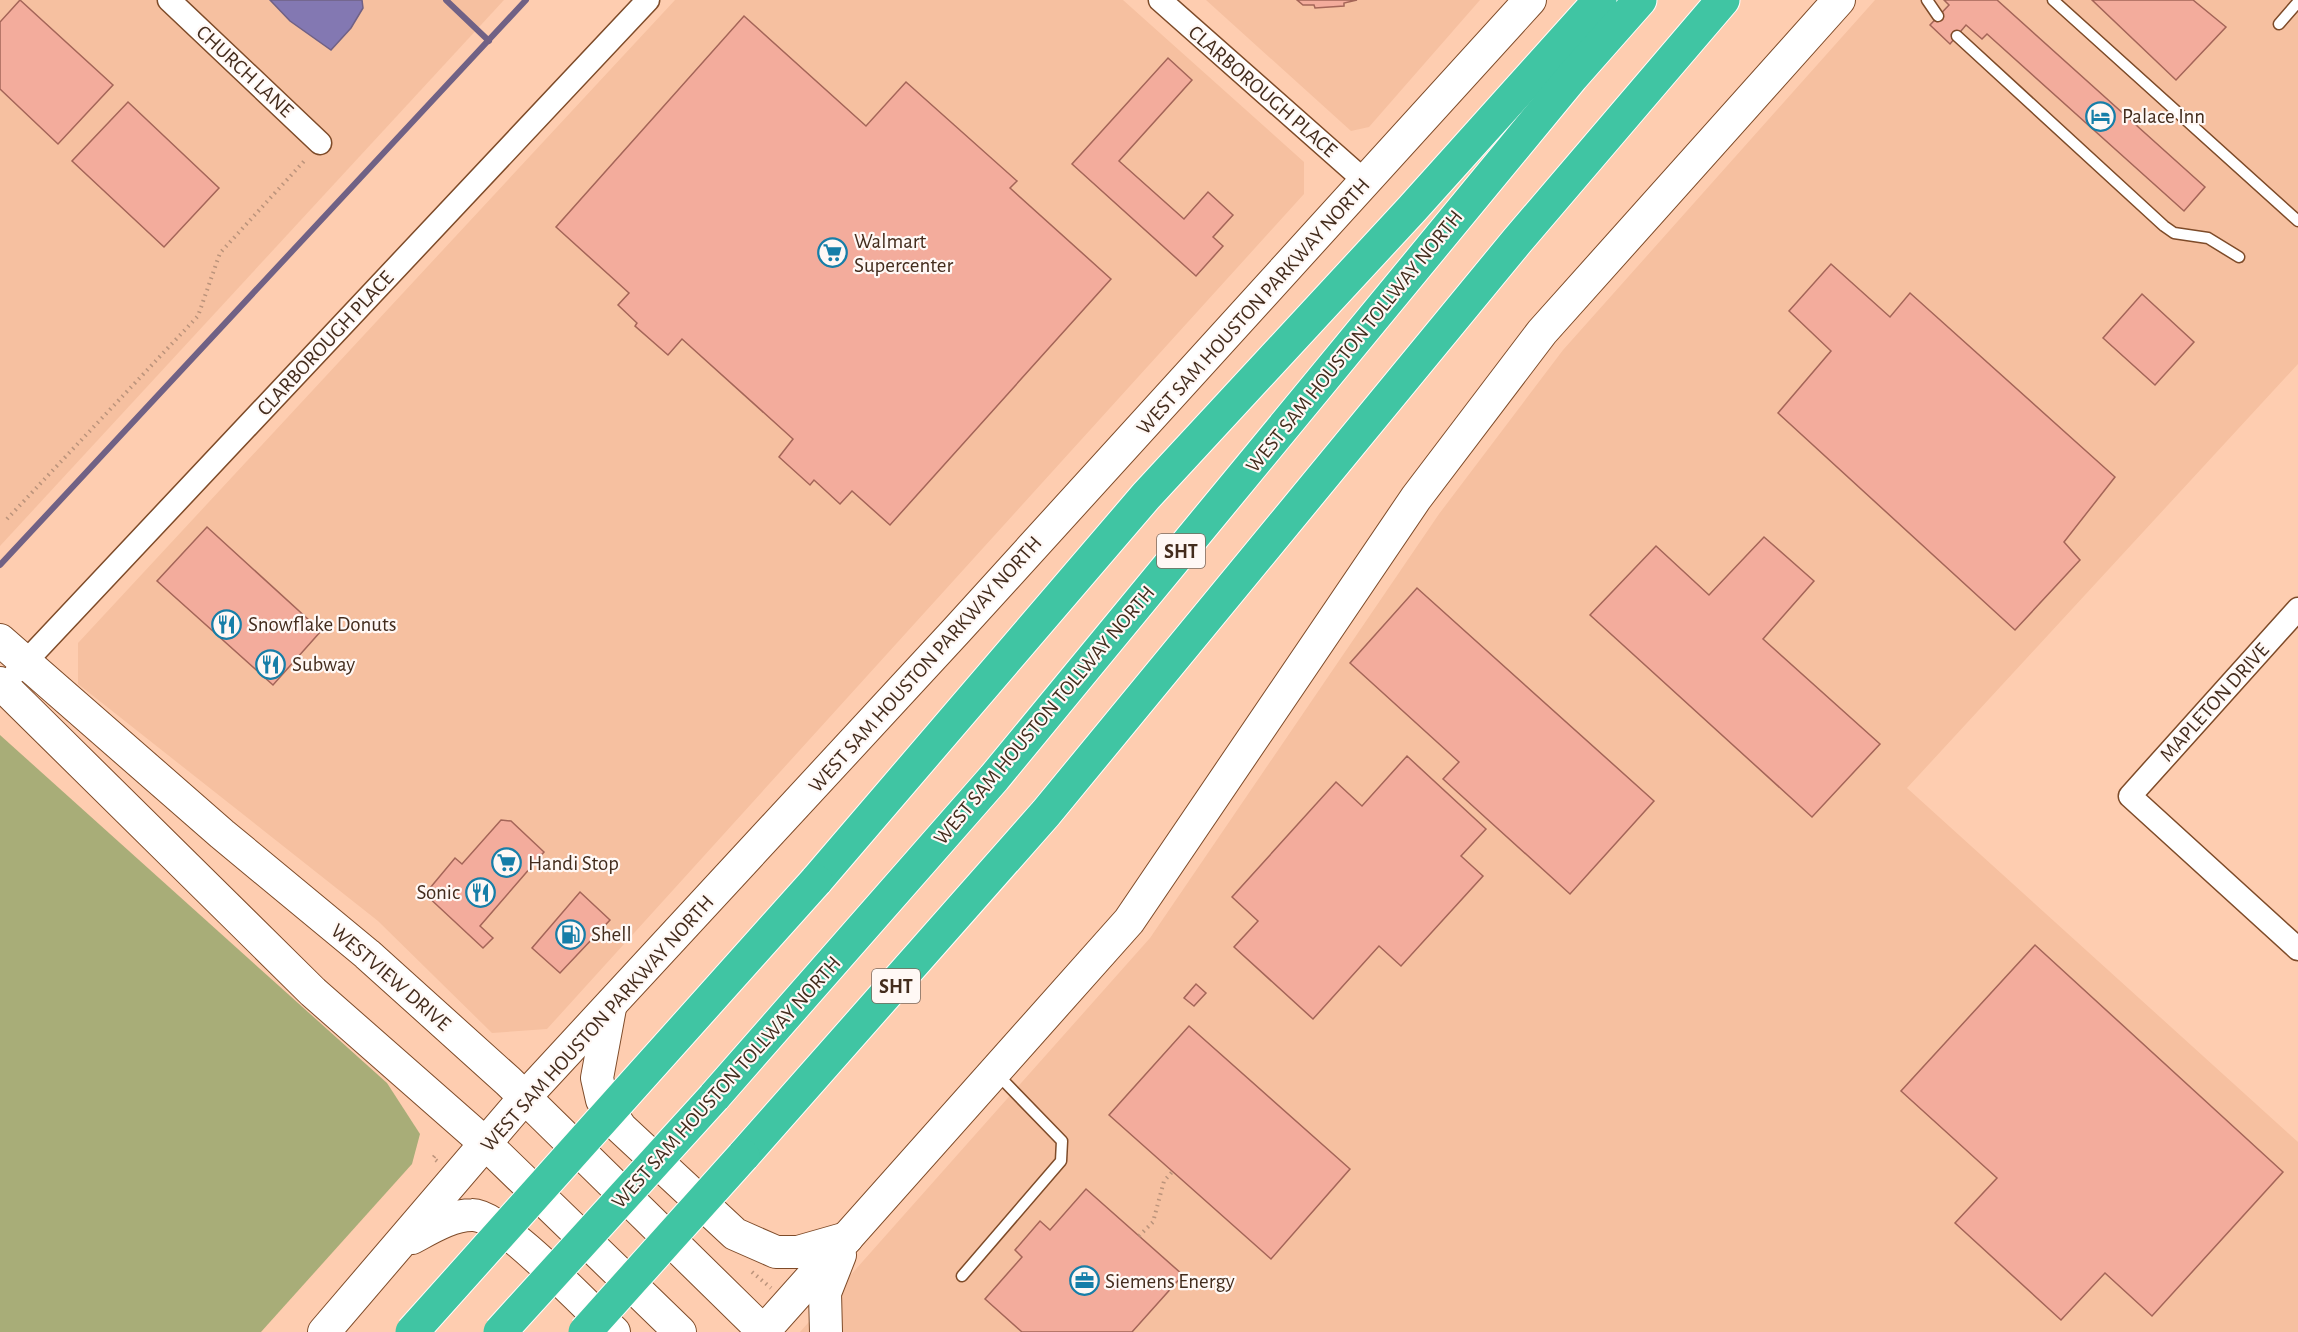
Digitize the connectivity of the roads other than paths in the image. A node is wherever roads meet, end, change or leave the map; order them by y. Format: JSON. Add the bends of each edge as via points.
{"nodes":[{"id":1,"x":170,"y":0,"type":"edge"},
{"id":2,"x":648,"y":0,"type":"edge"},
{"id":3,"x":1160,"y":0,"type":"edge"},
{"id":4,"x":1530,"y":0,"type":"edge"},
{"id":5,"x":1600,"y":0,"type":"edge"},
{"id":6,"x":1640,"y":0,"type":"edge"},
{"id":7,"x":1723,"y":0,"type":"edge"},
{"id":8,"x":1839,"y":0,"type":"edge"},
{"id":9,"x":1927,"y":0,"type":"edge"},
{"id":10,"x":2053,"y":0,"type":"edge"},
{"id":11,"x":2298,"y":2,"type":"edge"},
{"id":12,"x":1938,"y":16,"type":"dead end"},
{"id":13,"x":2279,"y":24,"type":"dead end"},
{"id":14,"x":1957,"y":36,"type":"dead end"},
{"id":15,"x":320,"y":143,"type":"road end"},
{"id":16,"x":1366,"y":182,"type":"junction"},
{"id":17,"x":2298,"y":221,"type":"edge"},
{"id":18,"x":2239,"y":257,"type":"dead end"},
{"id":19,"x":2298,"y":609,"type":"edge"},
{"id":20,"x":0,"y":640,"type":"edge"},
{"id":21,"x":25,"y":663,"type":"junction"},
{"id":22,"x":1,"y":684,"type":"edge"},
{"id":23,"x":2298,"y":949,"type":"edge"},
{"id":24,"x":610,"y":1008,"type":"junction"},
{"id":25,"x":995,"y":1072,"type":"junction"},
{"id":26,"x":525,"y":1097,"type":"junction"},
{"id":27,"x":486,"y":1144,"type":"junction"},
{"id":28,"x":847,"y":1238,"type":"junction"},
{"id":29,"x":403,"y":1242,"type":"junction"},
{"id":30,"x":962,"y":1276,"type":"dead end"},
{"id":31,"x":324,"y":1332,"type":"edge"},
{"id":32,"x":412,"y":1332,"type":"edge"},
{"id":33,"x":500,"y":1332,"type":"edge"},
{"id":34,"x":585,"y":1332,"type":"edge"},
{"id":35,"x":614,"y":1332,"type":"edge"},
{"id":36,"x":680,"y":1332,"type":"edge"},
{"id":37,"x":764,"y":1332,"type":"edge"},
{"id":38,"x":826,"y":1332,"type":"edge"}],
"edges":[{"from":1,"to":15,"type":"street","name":"CHURCH LANE"},
{"from":2,"to":21,"type":"street","name":"CLARBOROUGH PLACE"},
{"from":3,"to":16,"type":"street","name":"CLARBOROUGH PLACE"},
{"from":4,"to":16,"type":"main road","name":"WEST SAM HOUSTON PARKWAY NORTH"},
{"from":5,"to":32,"type":"highway","bridge":true,"via":[[1146,496],[816,881]]},
{"from":6,"to":33,"type":"highway","name":"WEST SAM HOUSTON TOLLWAY NORTH","number":"SHT","bridge":true,"via":[[994,778],[714,1097]]},
{"from":7,"to":34,"type":"highway","number":"SHT","bridge":true,"via":[[1523,234],[1034,828]]},
{"from":8,"to":25,"type":"main road","via":[[1542,332],[1416,498],[1129,921]]},
{"from":9,"to":12,"type":"lane"},
{"from":10,"to":17,"type":"lane"},
{"from":11,"to":13,"type":"lane"},
{"from":14,"to":18,"type":"lane","via":[[2163,226],[2174,233],[2208,238]]},
{"from":16,"to":24,"type":"main road","name":"WEST SAM HOUSTON PARKWAY NORTH"},
{"from":19,"to":23,"type":"street","name":"MAPLETON DRIVE","via":[[2130,796]]},
{"from":20,"to":21,"type":"main road","name":"WESTVIEW DRIVE"},
{"from":21,"to":22,"type":"street","name":"CLARBOROUGH PLACE"},
{"from":21,"to":26,"type":"main road","name":"WESTVIEW DRIVE","via":[[368,954]]},
{"from":22,"to":27,"type":"main road","via":[[314,992]]},
{"from":24,"to":26,"type":"main road","name":"WEST SAM HOUSTON PARKWAY NORTH"},
{"from":24,"to":28,"type":"main road","via":[[597,1078],[603,1100],[621,1128],[735,1234],[776,1252],[798,1252]]},
{"from":25,"to":28,"type":"main road"},
{"from":25,"to":30,"type":"lane","via":[[1062,1142],[1061,1161]]},
{"from":26,"to":27,"type":"main road","name":"WEST SAM HOUSTON PARKWAY NORTH"},
{"from":26,"to":37,"type":"main road","name":"WESTVIEW DRIVE"},
{"from":27,"to":29,"type":"main road","name":"WEST SAM HOUSTON PARKWAY NORTH"},
{"from":27,"to":36,"type":"main road"},
{"from":28,"to":37,"type":"main road"},
{"from":28,"to":38,"type":"main road","via":[[825,1293]]},
{"from":29,"to":31,"type":"main road","name":"WEST SAM HOUSTON PARKWAY NORTH"},
{"from":29,"to":35,"type":"main road","via":[[440,1223],[472,1215],[488,1218]]}]}
